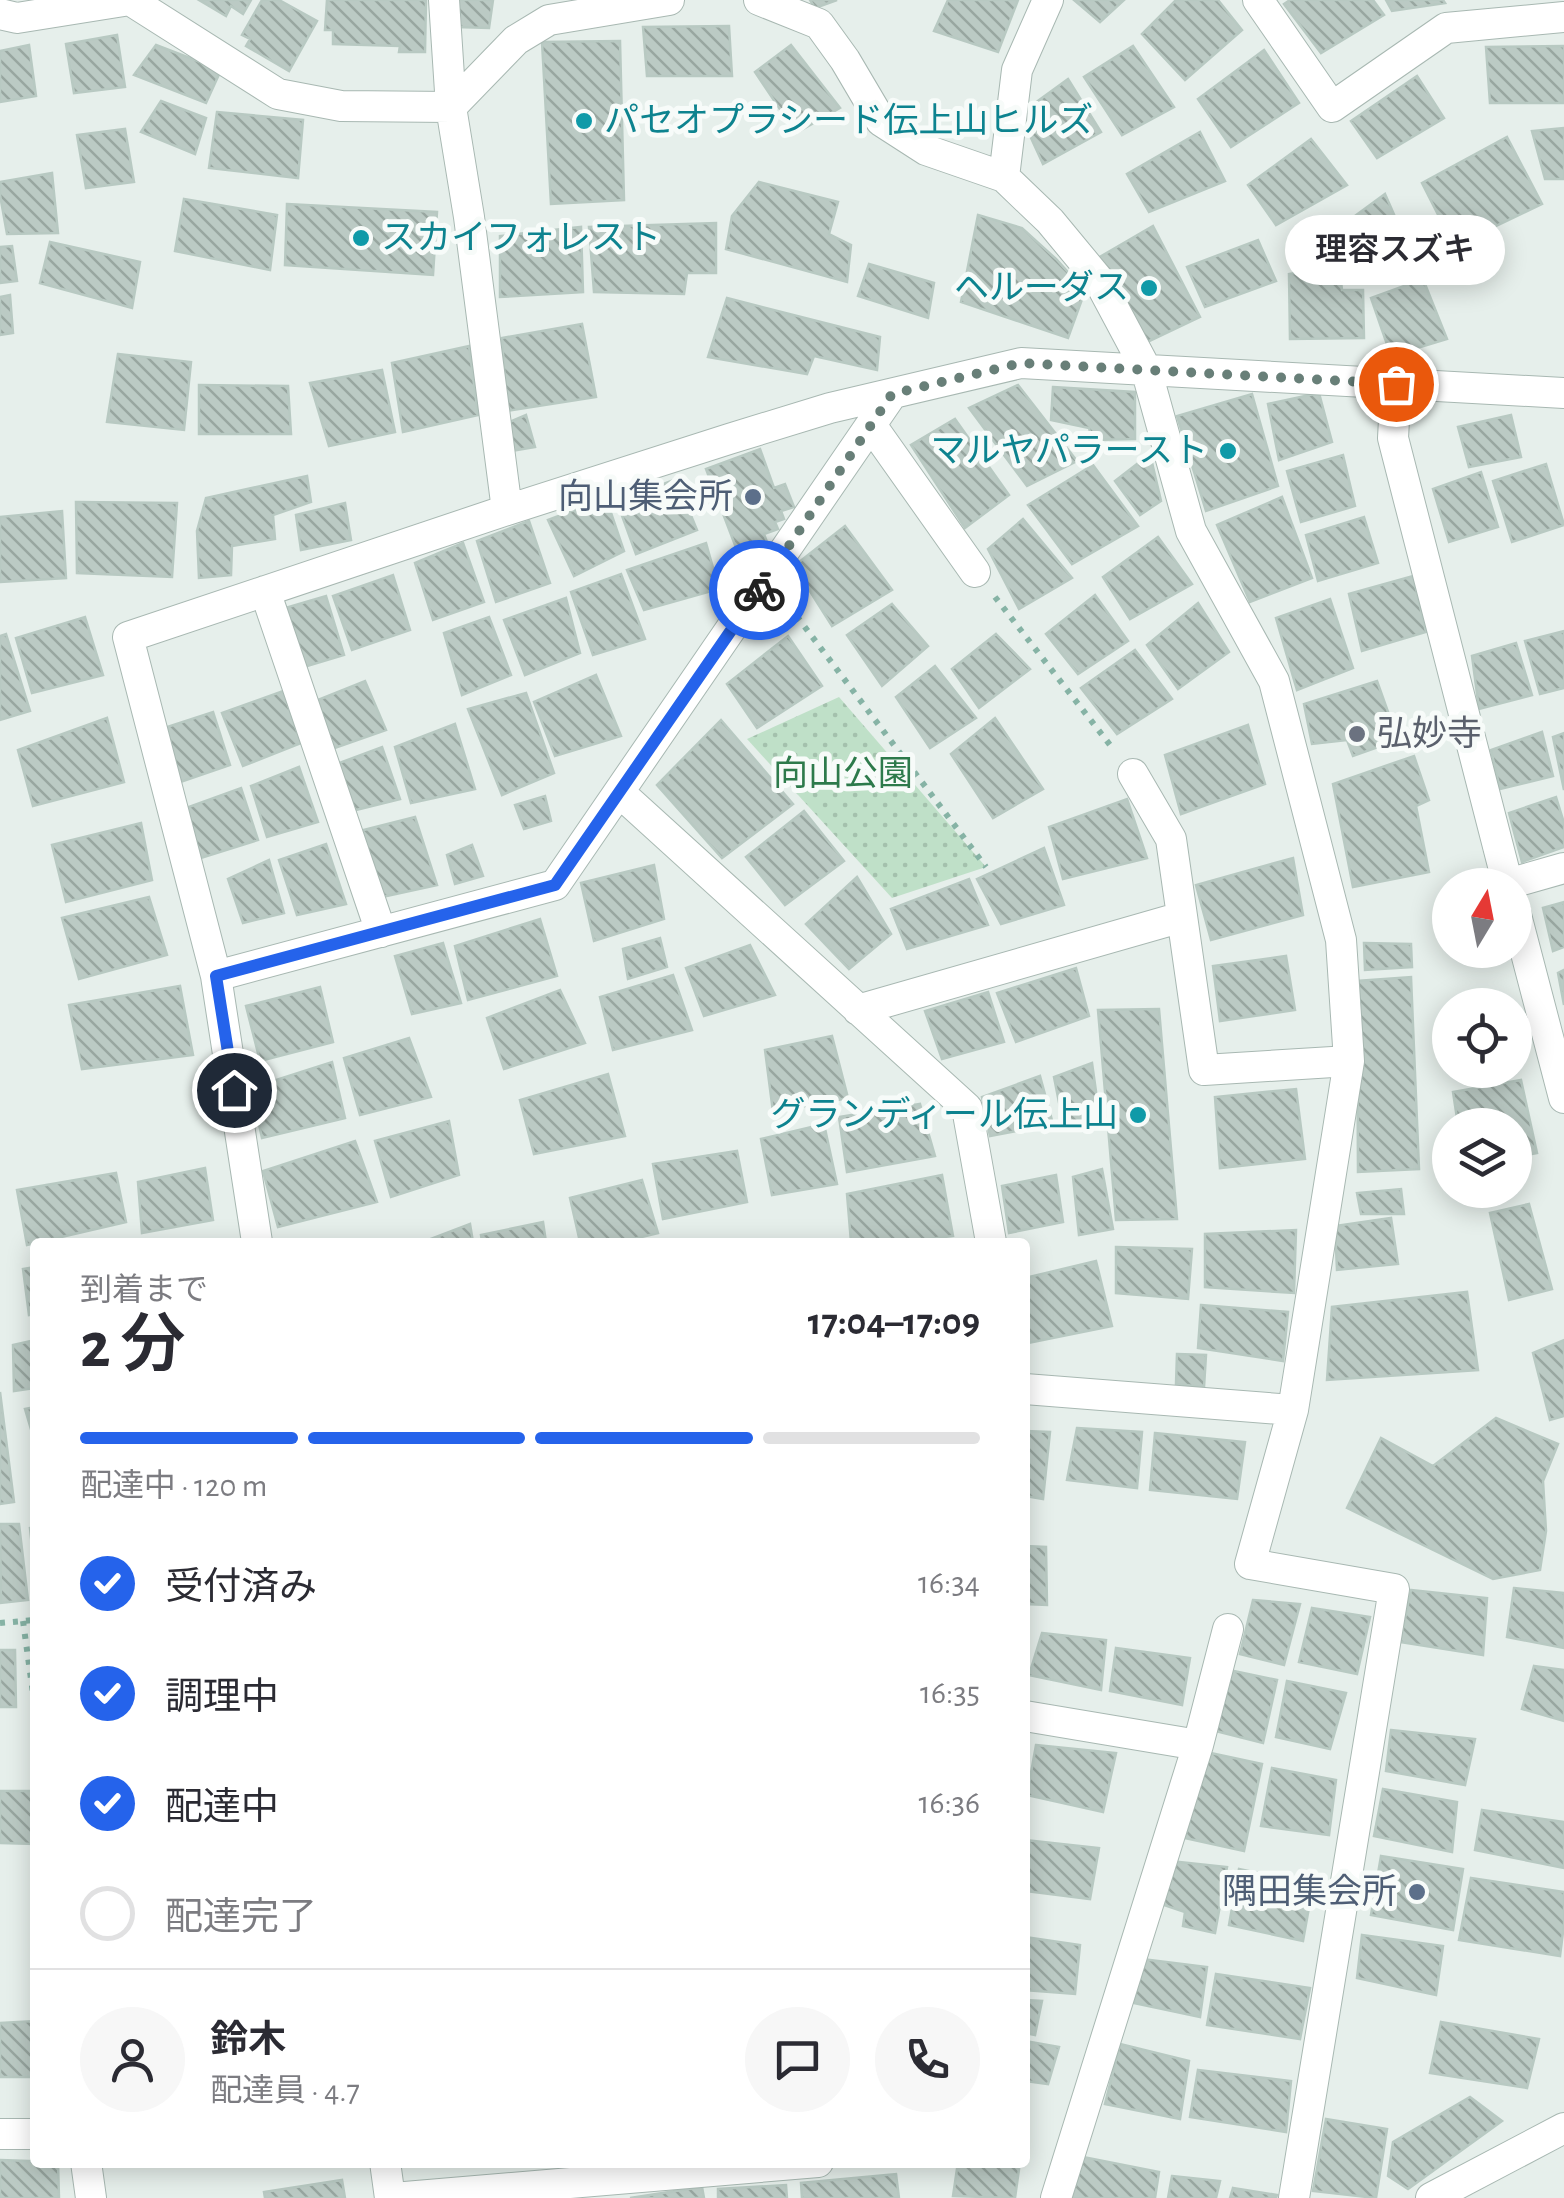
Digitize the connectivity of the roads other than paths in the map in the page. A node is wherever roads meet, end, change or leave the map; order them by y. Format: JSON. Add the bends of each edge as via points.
{"nodes":[{"id":1,"x":444,"y":0,"type":"edge"},
{"id":2,"x":669,"y":0,"type":"edge"},
{"id":3,"x":759,"y":0,"type":"edge"},
{"id":4,"x":1048,"y":0,"type":"edge"},
{"id":5,"x":1258,"y":0,"type":"edge"},
{"id":6,"x":55,"y":7,"type":"edge"},
{"id":7,"x":157,"y":7,"type":"edge"},
{"id":8,"x":0,"y":14,"type":"edge"},
{"id":9,"x":1564,"y":16,"type":"edge"},
{"id":10,"x":451,"y":107,"type":"junction"},
{"id":11,"x":1004,"y":177,"type":"junction"},
{"id":12,"x":1146,"y":370,"type":"junction"},
{"id":13,"x":1396,"y":384,"type":"junction"},
{"id":14,"x":1564,"y":393,"type":"edge"},
{"id":15,"x":892,"y":394,"type":"junction"},
{"id":16,"x":871,"y":425,"type":"junction"},
{"id":17,"x":506,"y":510,"type":"junction"},
{"id":18,"x":974,"y":572,"type":"road end"},
{"id":19,"x":265,"y":592,"type":"junction"},
{"id":20,"x":1133,"y":774,"type":"road end"},
{"id":21,"x":620,"y":792,"type":"junction"},
{"id":22,"x":1504,"y":868,"type":"edge"},
{"id":23,"x":1564,"y":868,"type":"edge"},
{"id":24,"x":1532,"y":877,"type":"edge"},
{"id":25,"x":1182,"y":917,"type":"junction"},
{"id":26,"x":381,"y":932,"type":"junction"},
{"id":27,"x":1530,"y":968,"type":"edge"},
{"id":28,"x":216,"y":976,"type":"junction"},
{"id":29,"x":858,"y":1010,"type":"junction"},
{"id":30,"x":1349,"y":1062,"type":"junction"},
{"id":31,"x":1564,"y":1098,"type":"edge"},
{"id":32,"x":257,"y":1238,"type":"edge"},
{"id":33,"x":990,"y":1238,"type":"edge"},
{"id":34,"x":1030,"y":1389,"type":"edge"},
{"id":35,"x":1293,"y":1410,"type":"junction"},
{"id":36,"x":1228,"y":1629,"type":"dead end"},
{"id":37,"x":1030,"y":1717,"type":"edge"},
{"id":38,"x":1198,"y":1745,"type":"junction"},
{"id":39,"x":1564,"y":2128,"type":"edge"},
{"id":40,"x":0,"y":2134,"type":"edge"},
{"id":41,"x":30,"y":2134,"type":"edge"},
{"id":42,"x":87,"y":2168,"type":"edge"},
{"id":43,"x":387,"y":2168,"type":"edge"},
{"id":44,"x":747,"y":2168,"type":"edge"},
{"id":45,"x":91,"y":2198,"type":"edge"},
{"id":46,"x":392,"y":2198,"type":"edge"},
{"id":47,"x":1056,"y":2198,"type":"edge"},
{"id":48,"x":1294,"y":2198,"type":"edge"},
{"id":49,"x":1431,"y":2198,"type":"edge"}],
"edges":[{"from":1,"to":10,"type":"street"},
{"from":2,"to":10,"type":"street","via":[[549,20],[516,40]]},
{"from":3,"to":11,"type":"street","via":[[819,24],[881,121],[926,150]]},
{"from":4,"to":11,"type":"street","via":[[1017,70]]},
{"from":5,"to":9,"type":"street","via":[[1332,107],[1446,28]]},
{"from":6,"to":7,"type":"street","via":[[130,0]]},
{"from":6,"to":8,"type":"street","via":[[16,18]]},
{"from":7,"to":10,"type":"street","via":[[278,94],[341,106]]},
{"from":10,"to":17,"type":"street"},
{"from":11,"to":12,"type":"street","via":[[1098,278]]},
{"from":12,"to":13,"type":"street"},
{"from":12,"to":15,"type":"street","via":[[1021,363]]},
{"from":12,"to":30,"type":"street","via":[[1191,531],[1274,681],[1341,940]]},
{"from":13,"to":14,"type":"street"},
{"from":13,"to":22,"type":"street","via":[[1393,438]]},
{"from":15,"to":16,"type":"street"},
{"from":15,"to":17,"type":"street"},
{"from":16,"to":18,"type":"street"},
{"from":16,"to":21,"type":"street"},
{"from":17,"to":19,"type":"street"},
{"from":19,"to":26,"type":"street"},
{"from":19,"to":28,"type":"street","via":[[128,637]]},
{"from":20,"to":25,"type":"street","via":[[1171,839]]},
{"from":21,"to":26,"type":"street","via":[[555,885]]},
{"from":21,"to":29,"type":"street"},
{"from":23,"to":24,"type":"street"},
{"from":25,"to":29,"type":"street"},
{"from":25,"to":30,"type":"street","via":[[1204,1070]]},
{"from":26,"to":28,"type":"street"},
{"from":27,"to":31,"type":"street"},
{"from":28,"to":32,"type":"street"},
{"from":29,"to":33,"type":"street","via":[[967,1108]]},
{"from":30,"to":35,"type":"street"},
{"from":34,"to":35,"type":"street"},
{"from":35,"to":48,"type":"street","via":[[1250,1564],[1394,1589]]},
{"from":36,"to":38,"type":"street"},
{"from":37,"to":38,"type":"street"},
{"from":38,"to":47,"type":"street"},
{"from":39,"to":49,"type":"street"},
{"from":40,"to":41,"type":"street"},
{"from":42,"to":45,"type":"street"},
{"from":43,"to":46,"type":"street"},
{"from":44,"to":46,"type":"street"}]}
